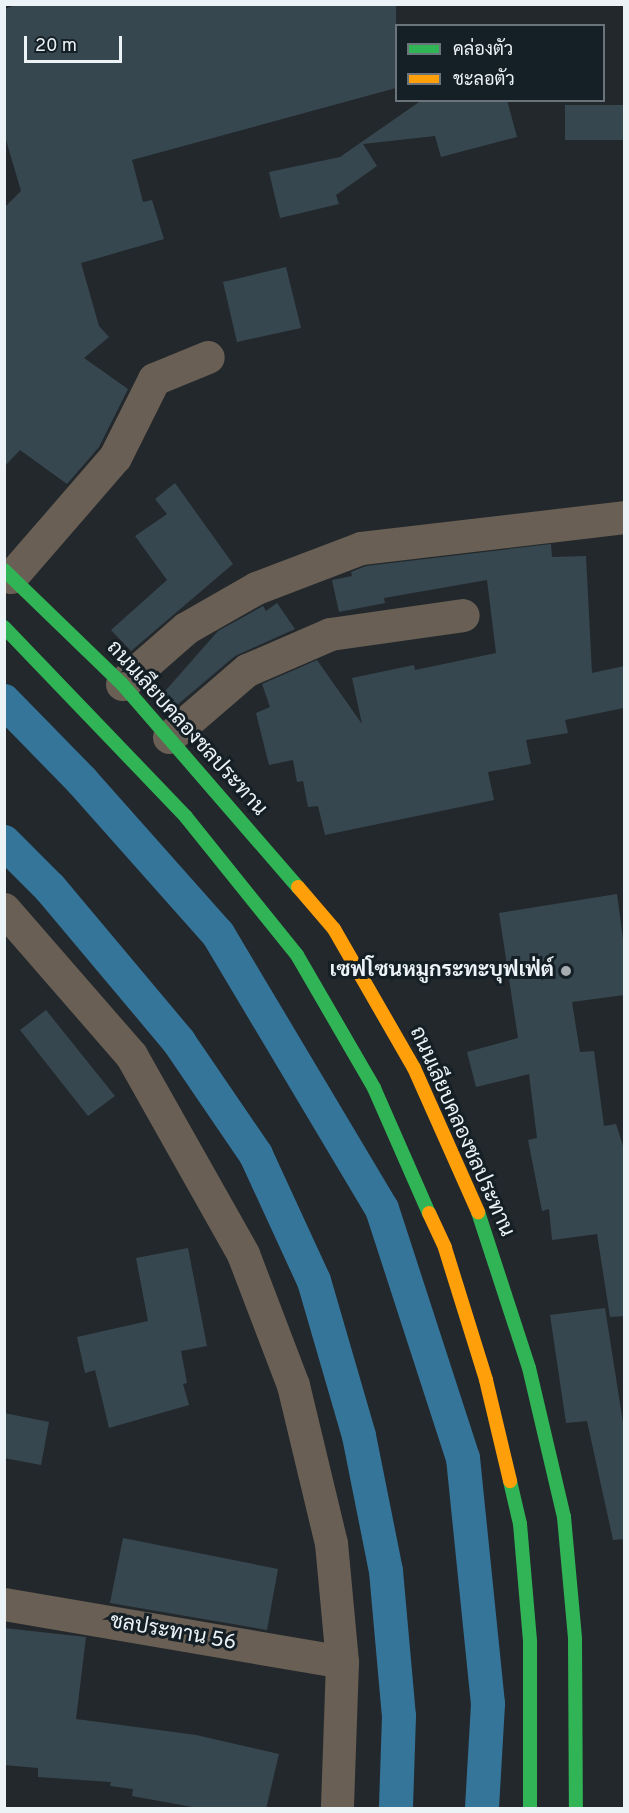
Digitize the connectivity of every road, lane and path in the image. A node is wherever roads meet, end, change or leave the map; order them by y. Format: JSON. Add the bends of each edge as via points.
{"nodes":[{"id":1,"x":208,"y":357,"type":"dead end"},
{"id":2,"x":624,"y":517,"type":"edge"},
{"id":3,"x":8,"y":573,"type":"edge"},
{"id":4,"x":463,"y":615,"type":"dead end"},
{"id":5,"x":4,"y":627,"type":"edge"},
{"id":6,"x":122,"y":684,"type":"junction"},
{"id":7,"x":169,"y":737,"type":"junction"},
{"id":8,"x":4,"y":909,"type":"edge"},
{"id":9,"x":4,"y":1604,"type":"edge"},
{"id":10,"x":342,"y":1662,"type":"junction"},
{"id":11,"x":337,"y":1809,"type":"edge"},
{"id":12,"x":530,"y":1809,"type":"edge"},
{"id":13,"x":576,"y":1809,"type":"edge"}],
"edges":[{"from":1,"to":3,"type":"street","via":[[154,379],[115,457]]},
{"from":2,"to":6,"type":"street","via":[[361,548],[256,588],[186,628]]},
{"from":3,"to":6,"type":"street","name":"ถนนเลียบคลองชลประทาน"},
{"from":4,"to":7,"type":"street","via":[[330,634],[247,670]]},
{"from":5,"to":12,"type":"street","via":[[186,817],[297,955],[378,1099],[445,1248],[486,1380],[520,1524],[531,1641]]},
{"from":6,"to":7,"type":"street","name":"ถนนเลียบคลองชลประทาน"},
{"from":7,"to":13,"type":"street","name":"ถนนเลียบคลองชลประทาน","via":[[334,929],[414,1068],[487,1233],[529,1368],[564,1517],[576,1639]]},
{"from":8,"to":10,"type":"street","via":[[131,1055],[243,1254],[302,1419],[332,1543]]},
{"from":9,"to":10,"type":"street","name":"ชลประทาน 56"},
{"from":10,"to":11,"type":"street"}]}
